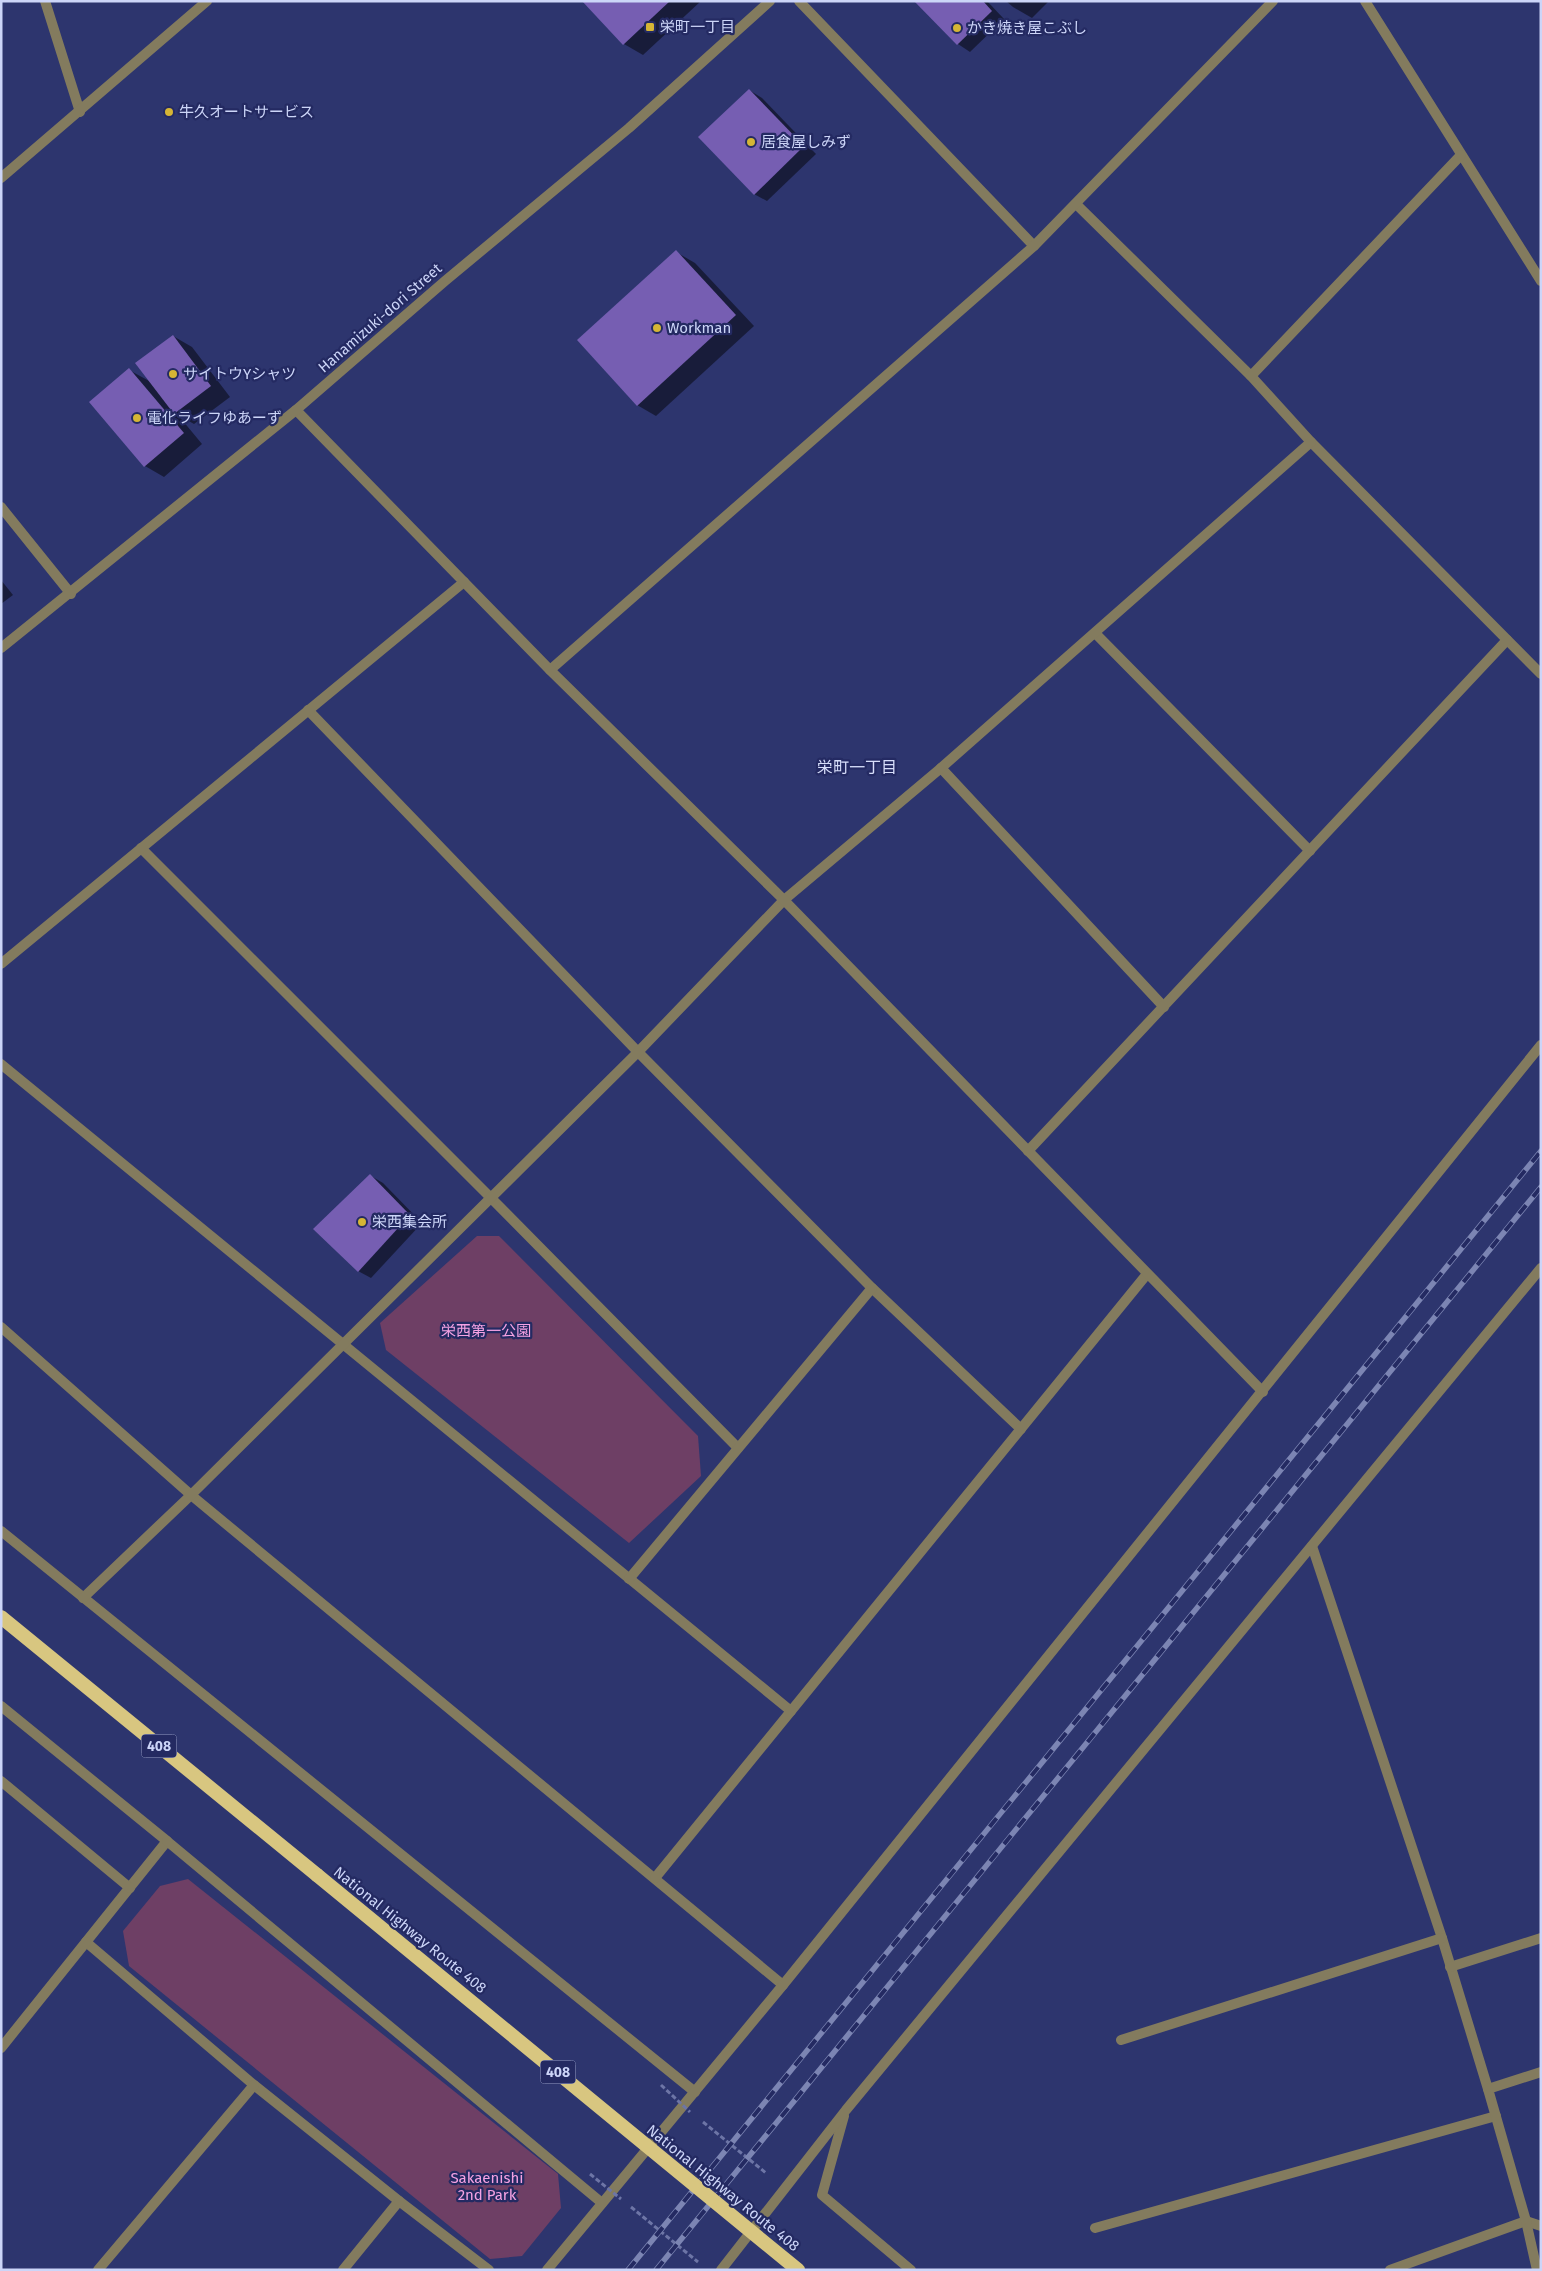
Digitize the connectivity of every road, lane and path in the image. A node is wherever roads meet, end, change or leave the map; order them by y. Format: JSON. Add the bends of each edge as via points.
{"nodes":[{"id":1,"x":45,"y":1,"type":"edge"},
{"id":2,"x":208,"y":1,"type":"edge"},
{"id":3,"x":770,"y":1,"type":"edge"},
{"id":4,"x":799,"y":1,"type":"edge"},
{"id":5,"x":1273,"y":1,"type":"edge"},
{"id":6,"x":1364,"y":1,"type":"edge"},
{"id":7,"x":80,"y":112,"type":"junction"},
{"id":8,"x":1461,"y":155,"type":"junction"},
{"id":9,"x":1,"y":178,"type":"edge"},
{"id":10,"x":1076,"y":204,"type":"junction"},
{"id":11,"x":1034,"y":246,"type":"junction"},
{"id":12,"x":1541,"y":280,"type":"edge"},
{"id":13,"x":1251,"y":376,"type":"junction"},
{"id":14,"x":296,"y":410,"type":"junction"},
{"id":15,"x":1311,"y":442,"type":"junction"},
{"id":16,"x":1,"y":507,"type":"edge"},
{"id":17,"x":464,"y":582,"type":"junction"},
{"id":18,"x":71,"y":594,"type":"junction"},
{"id":19,"x":1095,"y":633,"type":"junction"},
{"id":20,"x":1507,"y":640,"type":"junction"},
{"id":21,"x":1,"y":648,"type":"edge"},
{"id":22,"x":550,"y":670,"type":"junction"},
{"id":23,"x":1541,"y":674,"type":"edge"},
{"id":24,"x":308,"y":710,"type":"junction"},
{"id":25,"x":942,"y":768,"type":"junction"},
{"id":26,"x":141,"y":848,"type":"junction"},
{"id":27,"x":1310,"y":850,"type":"junction"},
{"id":28,"x":784,"y":900,"type":"junction"},
{"id":29,"x":1,"y":964,"type":"edge"},
{"id":30,"x":1164,"y":1007,"type":"junction"},
{"id":31,"x":1541,"y":1045,"type":"edge"},
{"id":32,"x":638,"y":1052,"type":"junction"},
{"id":33,"x":1,"y":1064,"type":"edge"},
{"id":34,"x":1028,"y":1151,"type":"junction"},
{"id":35,"x":491,"y":1198,"type":"junction"},
{"id":36,"x":1541,"y":1268,"type":"edge"},
{"id":37,"x":1147,"y":1274,"type":"junction"},
{"id":38,"x":872,"y":1288,"type":"junction"},
{"id":39,"x":1,"y":1327,"type":"edge"},
{"id":40,"x":343,"y":1345,"type":"junction"},
{"id":41,"x":1263,"y":1392,"type":"junction"},
{"id":42,"x":1021,"y":1429,"type":"junction"},
{"id":43,"x":738,"y":1448,"type":"junction"},
{"id":44,"x":192,"y":1495,"type":"junction"},
{"id":45,"x":1,"y":1531,"type":"edge"},
{"id":46,"x":1312,"y":1546,"type":"junction"},
{"id":47,"x":629,"y":1579,"type":"junction"},
{"id":48,"x":83,"y":1598,"type":"junction"},
{"id":49,"x":1,"y":1617,"type":"edge"},
{"id":50,"x":1,"y":1706,"type":"edge"},
{"id":51,"x":791,"y":1711,"type":"junction"},
{"id":52,"x":1,"y":1781,"type":"edge"},
{"id":53,"x":167,"y":1842,"type":"junction"},
{"id":54,"x":655,"y":1878,"type":"junction"},
{"id":55,"x":130,"y":1888,"type":"junction"},
{"id":56,"x":1442,"y":1938,"type":"junction"},
{"id":57,"x":1541,"y":1938,"type":"edge"},
{"id":58,"x":86,"y":1942,"type":"junction"},
{"id":59,"x":1450,"y":1967,"type":"junction"},
{"id":60,"x":783,"y":1985,"type":"junction"},
{"id":61,"x":1121,"y":2040,"type":"dead end"},
{"id":62,"x":1,"y":2048,"type":"edge"},
{"id":63,"x":1541,"y":2072,"type":"edge"},
{"id":64,"x":254,"y":2085,"type":"junction"},
{"id":65,"x":661,"y":2085,"type":"dead end"},
{"id":66,"x":1488,"y":2089,"type":"junction"},
{"id":67,"x":695,"y":2092,"type":"junction"},
{"id":68,"x":846,"y":2110,"type":"junction"},
{"id":69,"x":1496,"y":2116,"type":"junction"},
{"id":70,"x":590,"y":2174,"type":"dead end"},
{"id":71,"x":770,"y":2176,"type":"dead end"},
{"id":72,"x":399,"y":2201,"type":"junction"},
{"id":73,"x":602,"y":2203,"type":"junction"},
{"id":74,"x":1526,"y":2221,"type":"junction"},
{"id":75,"x":1541,"y":2226,"type":"edge"},
{"id":76,"x":1095,"y":2228,"type":"dead end"},
{"id":77,"x":700,"y":2264,"type":"dead end"},
{"id":78,"x":98,"y":2270,"type":"edge"},
{"id":79,"x":343,"y":2270,"type":"edge"},
{"id":80,"x":489,"y":2270,"type":"edge"},
{"id":81,"x":547,"y":2270,"type":"edge"},
{"id":82,"x":721,"y":2270,"type":"edge"},
{"id":83,"x":798,"y":2270,"type":"edge"},
{"id":84,"x":911,"y":2270,"type":"edge"},
{"id":85,"x":1390,"y":2270,"type":"edge"},
{"id":86,"x":1537,"y":2270,"type":"edge"}],
"edges":[{"from":1,"to":7,"type":"street"},
{"from":2,"to":7,"type":"street"},
{"from":3,"to":14,"type":"street","name":"Hanamizuki-dori Street","via":[[628,128]]},
{"from":4,"to":11,"type":"street"},
{"from":5,"to":10,"type":"street"},
{"from":6,"to":8,"type":"street"},
{"from":7,"to":9,"type":"street"},
{"from":8,"to":12,"type":"street"},
{"from":8,"to":13,"type":"street"},
{"from":10,"to":11,"type":"street"},
{"from":10,"to":13,"type":"street"},
{"from":11,"to":22,"type":"street"},
{"from":13,"to":15,"type":"street"},
{"from":14,"to":17,"type":"street"},
{"from":14,"to":18,"type":"street","name":"Hanamizuki-dori Street"},
{"from":15,"to":19,"type":"street"},
{"from":15,"to":20,"type":"street"},
{"from":16,"to":18,"type":"street"},
{"from":17,"to":22,"type":"street"},
{"from":17,"to":24,"type":"street"},
{"from":18,"to":21,"type":"street","name":"Hanamizuki-dori Street"},
{"from":19,"to":25,"type":"street"},
{"from":19,"to":27,"type":"street"},
{"from":20,"to":23,"type":"street"},
{"from":20,"to":27,"type":"street"},
{"from":22,"to":28,"type":"street"},
{"from":24,"to":26,"type":"street"},
{"from":24,"to":32,"type":"street"},
{"from":25,"to":28,"type":"street"},
{"from":25,"to":30,"type":"street"},
{"from":26,"to":29,"type":"street"},
{"from":26,"to":35,"type":"street"},
{"from":27,"to":30,"type":"street"},
{"from":28,"to":32,"type":"street"},
{"from":28,"to":34,"type":"street"},
{"from":30,"to":34,"type":"street"},
{"from":31,"to":41,"type":"street"},
{"from":32,"to":35,"type":"street"},
{"from":32,"to":38,"type":"street"},
{"from":33,"to":40,"type":"street"},
{"from":34,"to":37,"type":"street"},
{"from":35,"to":40,"type":"street"},
{"from":35,"to":43,"type":"street"},
{"from":36,"to":46,"type":"street"},
{"from":37,"to":41,"type":"street"},
{"from":37,"to":42,"type":"street"},
{"from":38,"to":42,"type":"street"},
{"from":38,"to":43,"type":"street"},
{"from":39,"to":44,"type":"street"},
{"from":40,"to":44,"type":"street"},
{"from":40,"to":47,"type":"street"},
{"from":41,"to":60,"type":"street"},
{"from":42,"to":51,"type":"street"},
{"from":43,"to":47,"type":"street"},
{"from":44,"to":48,"type":"street"},
{"from":44,"to":54,"type":"street"},
{"from":45,"to":48,"type":"street"},
{"from":46,"to":56,"type":"street"},
{"from":46,"to":68,"type":"street"},
{"from":47,"to":51,"type":"street"},
{"from":48,"to":67,"type":"street"},
{"from":49,"to":83,"type":"highway","name":"National Highway Route 408","number":"408","bridge":true},
{"from":50,"to":53,"type":"street"},
{"from":51,"to":54,"type":"street"},
{"from":52,"to":55,"type":"street"},
{"from":53,"to":55,"type":"street"},
{"from":53,"to":73,"type":"street"},
{"from":54,"to":60,"type":"street"},
{"from":55,"to":58,"type":"street"},
{"from":56,"to":59,"type":"street"},
{"from":56,"to":61,"type":"street"},
{"from":57,"to":59,"type":"street"},
{"from":58,"to":62,"type":"street"},
{"from":58,"to":64,"type":"street"},
{"from":59,"to":66,"type":"street"},
{"from":60,"to":67,"type":"street"},
{"from":63,"to":66,"type":"street"},
{"from":64,"to":72,"type":"street"},
{"from":64,"to":78,"type":"street"},
{"from":65,"to":71,"type":"path","bridge":true},
{"from":66,"to":69,"type":"street"},
{"from":67,"to":73,"type":"street"},
{"from":68,"to":82,"type":"street"},
{"from":68,"to":84,"type":"street","via":[[822,2195]]},
{"from":69,"to":74,"type":"street"},
{"from":69,"to":76,"type":"street"},
{"from":70,"to":77,"type":"path","bridge":true},
{"from":72,"to":79,"type":"street"},
{"from":72,"to":80,"type":"street"},
{"from":73,"to":81,"type":"street"},
{"from":74,"to":75,"type":"street"},
{"from":74,"to":85,"type":"street"},
{"from":74,"to":86,"type":"street"}]}
